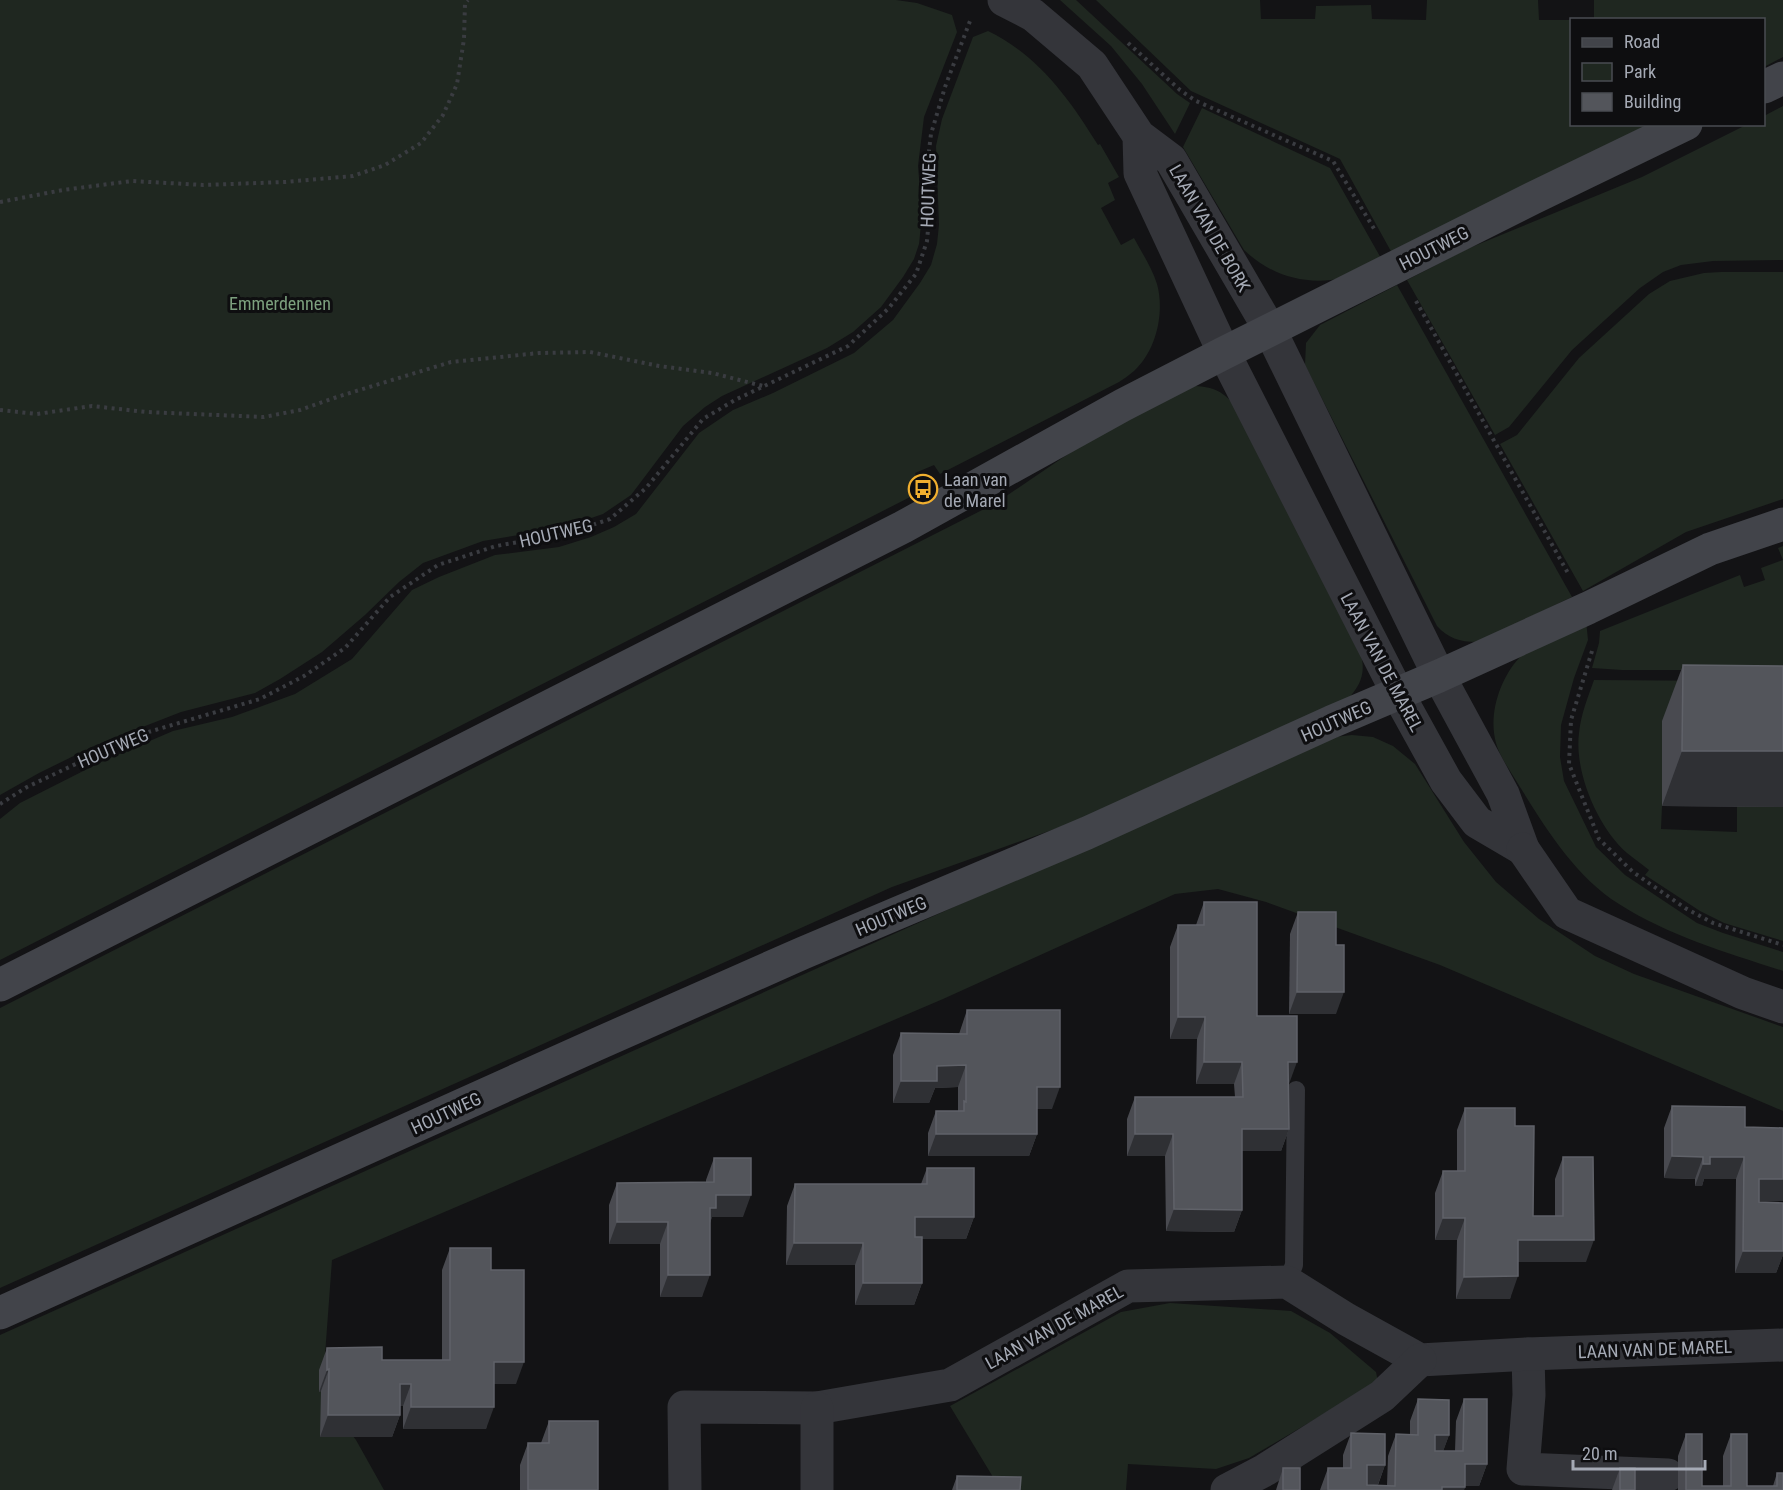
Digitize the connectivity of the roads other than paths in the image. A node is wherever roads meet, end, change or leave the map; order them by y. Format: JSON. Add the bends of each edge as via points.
{"nodes":[{"id":1,"x":1004,"y":0,"type":"edge"},
{"id":2,"x":1783,"y":78,"type":"edge"},
{"id":3,"x":1765,"y":87,"type":"edge"},
{"id":4,"x":1682,"y":126,"type":"edge"},
{"id":5,"x":1139,"y":136,"type":"junction"},
{"id":6,"x":1270,"y":330,"type":"junction"},
{"id":7,"x":1224,"y":353,"type":"junction"},
{"id":8,"x":1783,"y":524,"type":"edge"},
{"id":9,"x":1439,"y":676,"type":"junction"},
{"id":10,"x":1398,"y":694,"type":"junction"},
{"id":11,"x":1523,"y":849,"type":"junction"},
{"id":12,"x":0,"y":986,"type":"edge"},
{"id":13,"x":1783,"y":1007,"type":"edge"},
{"id":14,"x":1296,"y":1090,"type":"dead end"},
{"id":15,"x":1287,"y":1282,"type":"junction"},
{"id":16,"x":0,"y":1313,"type":"edge"},
{"id":17,"x":1783,"y":1345,"type":"edge"},
{"id":18,"x":1528,"y":1354,"type":"junction"},
{"id":19,"x":1420,"y":1360,"type":"junction"},
{"id":20,"x":818,"y":1408,"type":"junction"},
{"id":21,"x":1668,"y":1475,"type":"dead end"},
{"id":22,"x":685,"y":1490,"type":"edge"},
{"id":23,"x":816,"y":1490,"type":"edge"},
{"id":24,"x":1227,"y":1490,"type":"edge"}],
"edges":[{"from":1,"to":5,"type":"street","name":"LAAN VAN DE BORK","via":[[1033,15],[1092,65]]},
{"from":2,"to":3,"type":"street"},
{"from":4,"to":6,"type":"street","name":"HOUTWEG"},
{"from":5,"to":6,"type":"street","name":"LAAN VAN DE BORK","via":[[1171,160]]},
{"from":5,"to":7,"type":"street","name":"LAAN VAN DE BORK","via":[[1140,173]]},
{"from":6,"to":7,"type":"street","name":"HOUTWEG"},
{"from":6,"to":9,"type":"street","name":"LAAN VAN DE MAREL"},
{"from":7,"to":10,"type":"street","name":"LAAN VAN DE MAREL"},
{"from":7,"to":12,"type":"street","name":"HOUTWEG","via":[[903,527]]},
{"from":8,"to":9,"type":"street","name":"HOUTWEG","via":[[1710,549]]},
{"from":9,"to":10,"type":"street","name":"HOUTWEG"},
{"from":9,"to":11,"type":"street","name":"LAAN VAN DE MAREL","via":[[1503,794]]},
{"from":10,"to":11,"type":"street","name":"LAAN VAN DE MAREL","via":[[1446,781],[1477,822]]},
{"from":10,"to":16,"type":"street","name":"HOUTWEG","via":[[595,1045]]},
{"from":11,"to":13,"type":"street","name":"LAAN VAN DE MAREL","via":[[1567,913],[1743,993]]},
{"from":14,"to":15,"type":"lane","via":[[1294,1264]]},
{"from":15,"to":19,"type":"street"},
{"from":15,"to":20,"type":"street","name":"LAAN VAN DE MAREL","via":[[1128,1286],[950,1385]]},
{"from":17,"to":18,"type":"street","name":"LAAN VAN DE MAREL"},
{"from":18,"to":19,"type":"street","name":"LAAN VAN DE MAREL"},
{"from":18,"to":21,"type":"street","via":[[1523,1469]]},
{"from":19,"to":24,"type":"street","via":[[1382,1396]]},
{"from":20,"to":22,"type":"street","name":"LAAN VAN DE MAREL","via":[[684,1407]]},
{"from":20,"to":23,"type":"street"}]}
